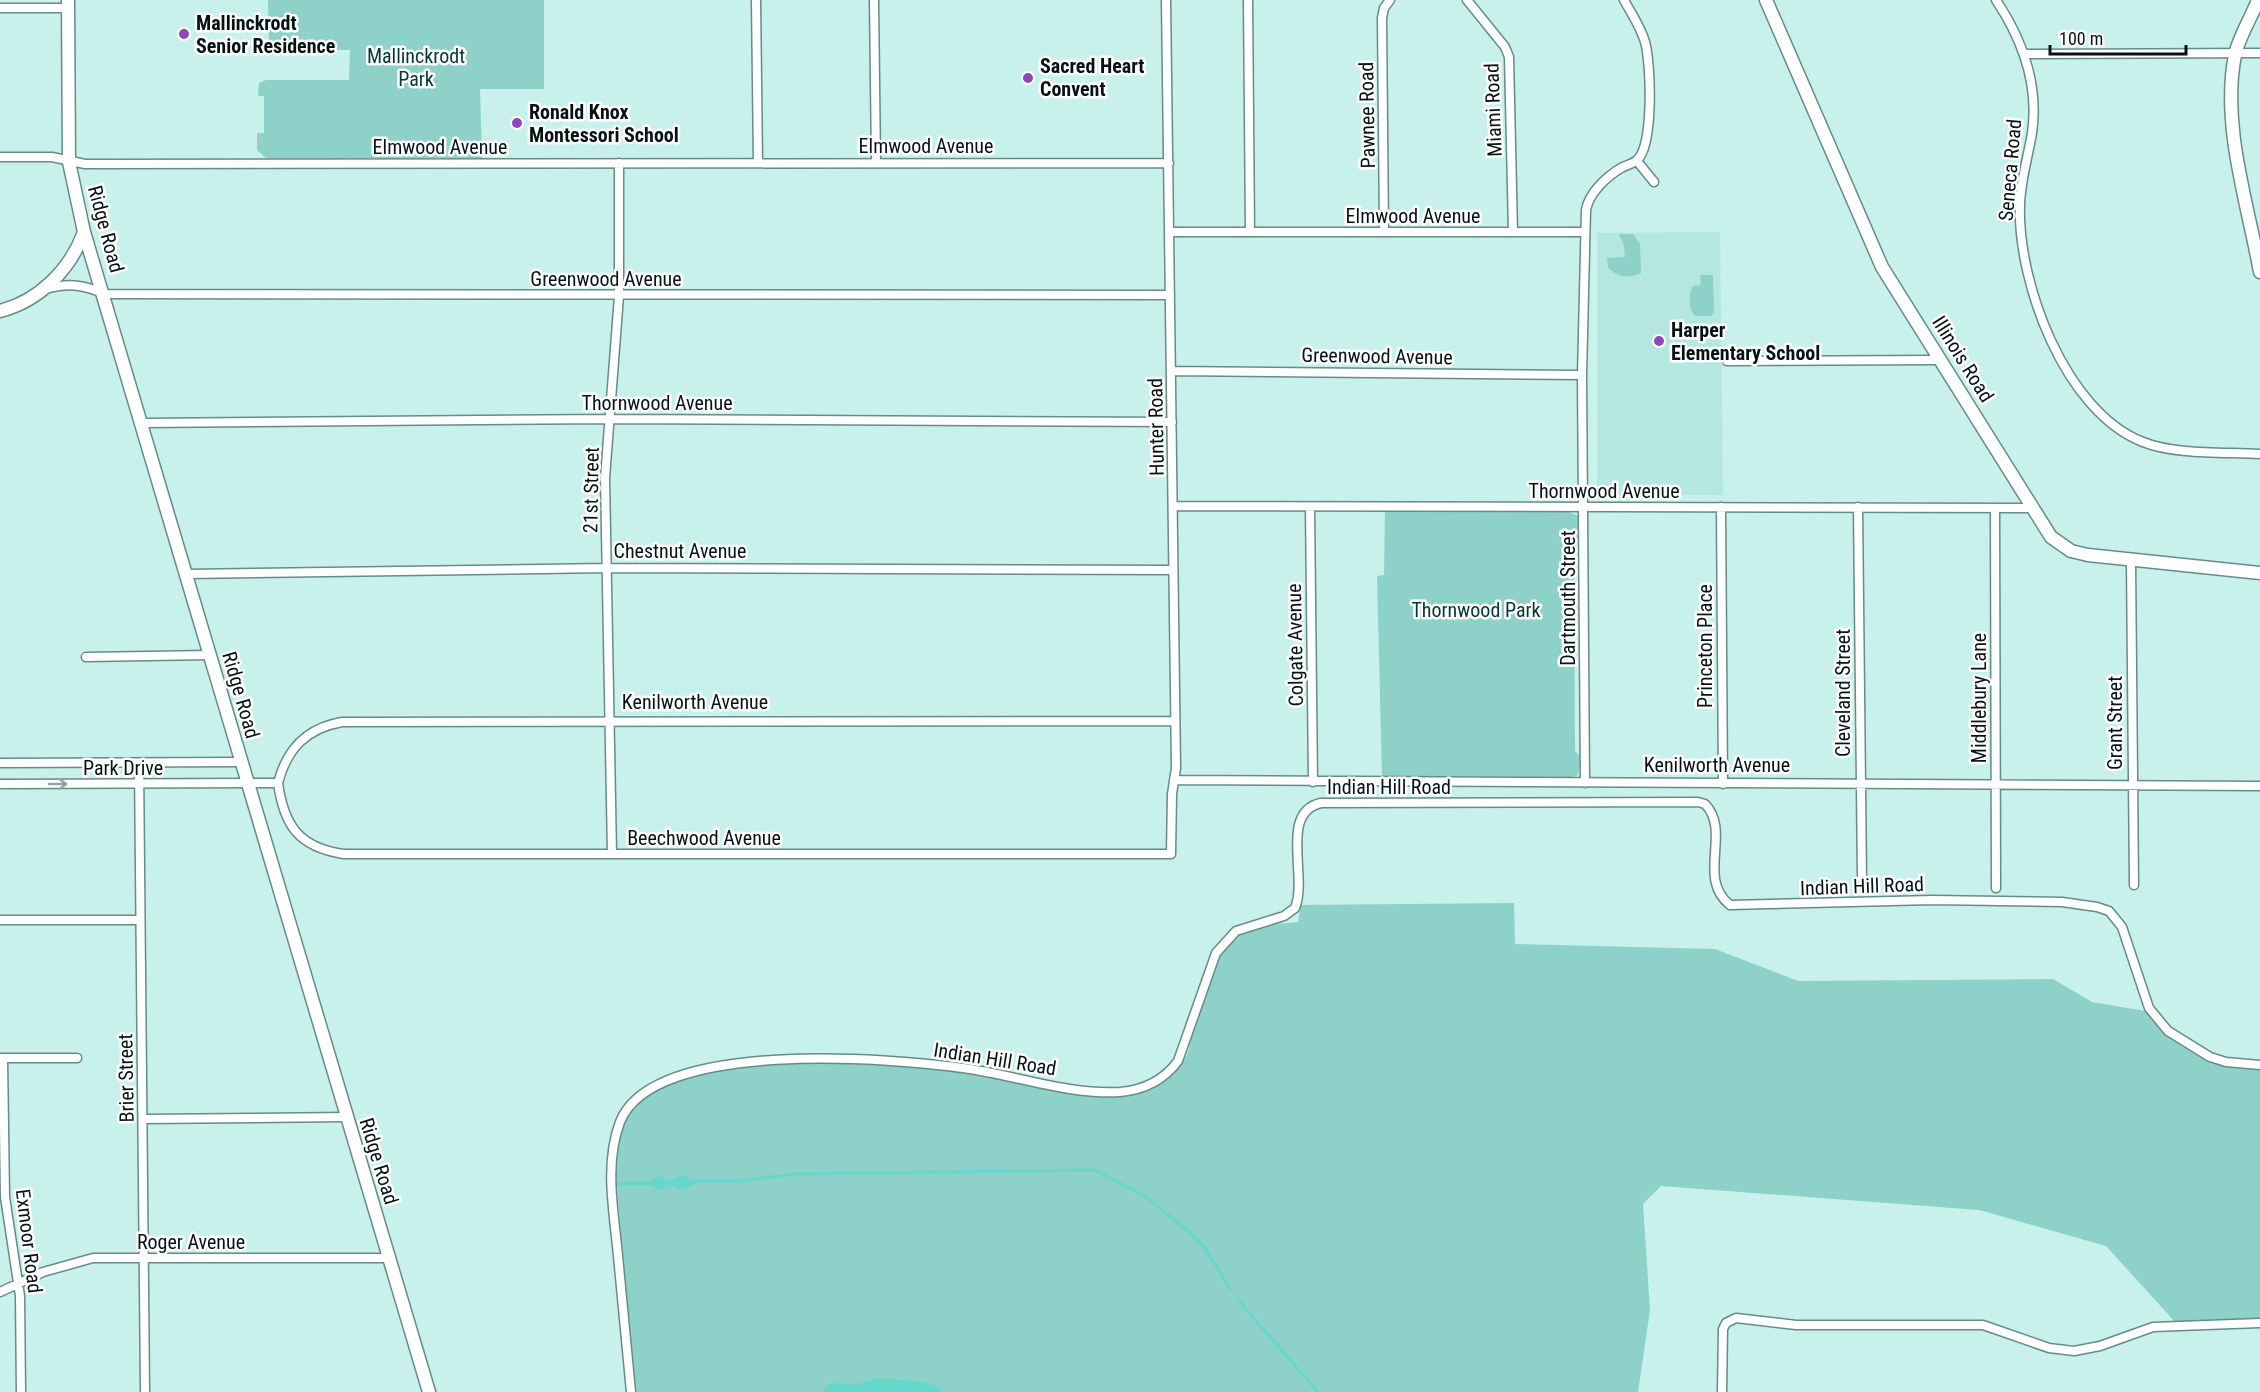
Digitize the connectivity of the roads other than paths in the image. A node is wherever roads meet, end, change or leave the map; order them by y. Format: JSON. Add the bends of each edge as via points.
{"nodes":[{"id":1,"x":756,"y":0,"type":"edge"},
{"id":2,"x":874,"y":0,"type":"edge"},
{"id":3,"x":1166,"y":0,"type":"edge"},
{"id":4,"x":1248,"y":0,"type":"edge"},
{"id":5,"x":1390,"y":0,"type":"edge"},
{"id":6,"x":1467,"y":0,"type":"edge"},
{"id":7,"x":1624,"y":0,"type":"edge"},
{"id":8,"x":1766,"y":0,"type":"edge"},
{"id":9,"x":1996,"y":0,"type":"edge"},
{"id":10,"x":2258,"y":0,"type":"edge"},
{"id":11,"x":68,"y":4,"type":"edge"},
{"id":12,"x":0,"y":8,"type":"edge"},
{"id":13,"x":2235,"y":53,"type":"junction"},
{"id":14,"x":2260,"y":53,"type":"edge"},
{"id":15,"x":2025,"y":54,"type":"junction"},
{"id":16,"x":0,"y":157,"type":"edge"},
{"id":17,"x":1637,"y":161,"type":"junction"},
{"id":18,"x":69,"y":162,"type":"junction"},
{"id":19,"x":619,"y":163,"type":"junction"},
{"id":20,"x":758,"y":163,"type":"junction"},
{"id":21,"x":876,"y":163,"type":"junction"},
{"id":22,"x":1169,"y":163,"type":"junction"},
{"id":23,"x":1654,"y":182,"type":"dead end"},
{"id":24,"x":84,"y":232,"type":"junction"},
{"id":25,"x":1170,"y":232,"type":"junction"},
{"id":26,"x":1250,"y":232,"type":"junction"},
{"id":27,"x":1384,"y":232,"type":"junction"},
{"id":28,"x":1514,"y":232,"type":"junction"},
{"id":29,"x":1585,"y":232,"type":"junction"},
{"id":30,"x":2260,"y":272,"type":"edge"},
{"id":31,"x":44,"y":290,"type":"junction"},
{"id":32,"x":104,"y":294,"type":"junction"},
{"id":33,"x":1170,"y":295,"type":"junction"},
{"id":34,"x":620,"y":296,"type":"junction"},
{"id":35,"x":4,"y":310,"type":"edge"},
{"id":36,"x":0,"y":320,"type":"edge"},
{"id":37,"x":1940,"y":360,"type":"junction"},
{"id":38,"x":1727,"y":361,"type":"dead end"},
{"id":39,"x":1172,"y":371,"type":"junction"},
{"id":40,"x":1582,"y":375,"type":"junction"},
{"id":41,"x":610,"y":419,"type":"junction"},
{"id":42,"x":1172,"y":422,"type":"junction"},
{"id":43,"x":142,"y":423,"type":"junction"},
{"id":44,"x":2260,"y":454,"type":"edge"},
{"id":45,"x":1173,"y":506,"type":"junction"},
{"id":46,"x":1310,"y":507,"type":"junction"},
{"id":47,"x":1584,"y":507,"type":"junction"},
{"id":48,"x":1721,"y":507,"type":"junction"},
{"id":49,"x":1858,"y":507,"type":"junction"},
{"id":50,"x":1995,"y":508,"type":"junction"},
{"id":51,"x":2034,"y":508,"type":"junction"},
{"id":52,"x":2131,"y":561,"type":"junction"},
{"id":53,"x":607,"y":568,"type":"junction"},
{"id":54,"x":1173,"y":570,"type":"junction"},
{"id":55,"x":2260,"y":573,"type":"edge"},
{"id":56,"x":186,"y":574,"type":"junction"},
{"id":57,"x":210,"y":655,"type":"junction"},
{"id":58,"x":86,"y":657,"type":"dead end"},
{"id":59,"x":609,"y":721,"type":"junction"},
{"id":60,"x":1175,"y":721,"type":"junction"},
{"id":61,"x":240,"y":762,"type":"junction"},
{"id":62,"x":0,"y":763,"type":"edge"},
{"id":63,"x":139,"y":763,"type":"junction"},
{"id":64,"x":1174,"y":780,"type":"junction"},
{"id":65,"x":1313,"y":782,"type":"junction"},
{"id":66,"x":247,"y":783,"type":"junction"},
{"id":67,"x":278,"y":783,"type":"junction"},
{"id":68,"x":1585,"y":783,"type":"junction"},
{"id":69,"x":0,"y":784,"type":"edge"},
{"id":70,"x":139,"y":784,"type":"junction"},
{"id":71,"x":1722,"y":784,"type":"junction"},
{"id":72,"x":1859,"y":784,"type":"junction"},
{"id":73,"x":1996,"y":785,"type":"junction"},
{"id":74,"x":2132,"y":785,"type":"junction"},
{"id":75,"x":2260,"y":786,"type":"edge"},
{"id":76,"x":612,"y":854,"type":"junction"},
{"id":77,"x":1172,"y":854,"type":"joint"},
{"id":78,"x":1862,"y":879,"type":"dead end"},
{"id":79,"x":2134,"y":885,"type":"dead end"},
{"id":80,"x":1996,"y":888,"type":"dead end"},
{"id":81,"x":0,"y":920,"type":"edge"},
{"id":82,"x":140,"y":920,"type":"junction"},
{"id":83,"x":2,"y":1058,"type":"edge"},
{"id":84,"x":77,"y":1058,"type":"dead end"},
{"id":85,"x":2260,"y":1065,"type":"edge"},
{"id":86,"x":346,"y":1117,"type":"junction"},
{"id":87,"x":143,"y":1119,"type":"junction"},
{"id":88,"x":389,"y":1258,"type":"junction"},
{"id":89,"x":144,"y":1259,"type":"junction"},
{"id":90,"x":18,"y":1283,"type":"junction"},
{"id":91,"x":0,"y":1292,"type":"edge"},
{"id":92,"x":2260,"y":1323,"type":"edge"},
{"id":93,"x":21,"y":1392,"type":"edge"},
{"id":94,"x":145,"y":1392,"type":"edge"},
{"id":95,"x":429,"y":1392,"type":"edge"},
{"id":96,"x":631,"y":1392,"type":"edge"},
{"id":97,"x":1722,"y":1392,"type":"edge"}],
"edges":[{"from":1,"to":20,"type":"street"},
{"from":2,"to":21,"type":"street"},
{"from":3,"to":22,"type":"street","name":"Hunter Road"},
{"from":4,"to":26,"type":"street"},
{"from":5,"to":27,"type":"street","name":"Pawnee Road","via":[[1382,18]]},
{"from":6,"to":28,"type":"street","name":"Miami Road","via":[[1502,42],[1509,57]]},
{"from":7,"to":17,"type":"street","via":[[1647,54],[1648,137]]},
{"from":8,"to":37,"type":"street","name":"Illinois Road","via":[[1882,267]]},
{"from":9,"to":15,"type":"street","name":"Seneca Road"},
{"from":10,"to":13,"type":"street"},
{"from":11,"to":12,"type":"street"},
{"from":11,"to":18,"type":"street","name":"Ridge Road"},
{"from":13,"to":14,"type":"street"},
{"from":13,"to":15,"type":"street"},
{"from":13,"to":30,"type":"street","via":[[2235,142]]},
{"from":15,"to":44,"type":"street","name":"Seneca Road","via":[[2032,129],[2022,180],[2021,242],[2037,306],[2058,353],[2091,404],[2126,434],[2165,448]]},
{"from":16,"to":18,"type":"street","name":"Elmwood Avenue","via":[[52,157]]},
{"from":17,"to":23,"type":"street"},
{"from":17,"to":29,"type":"street","name":"Dartmouth Street","via":[[1619,169],[1591,195]]},
{"from":18,"to":19,"type":"street","name":"Elmwood Avenue"},
{"from":18,"to":24,"type":"street","name":"Ridge Road"},
{"from":19,"to":20,"type":"street","name":"Elmwood Avenue"},
{"from":19,"to":34,"type":"street","name":"21st Street"},
{"from":20,"to":21,"type":"street","name":"Elmwood Avenue"},
{"from":21,"to":22,"type":"street","name":"Elmwood Avenue"},
{"from":22,"to":25,"type":"street","name":"Hunter Road"},
{"from":24,"to":31,"type":"street","via":[[64,269]]},
{"from":24,"to":32,"type":"street","name":"Ridge Road"},
{"from":25,"to":26,"type":"street","name":"Elmwood Avenue"},
{"from":25,"to":33,"type":"street","name":"Hunter Road"},
{"from":26,"to":27,"type":"street","name":"Elmwood Avenue"},
{"from":27,"to":28,"type":"street","name":"Elmwood Avenue"},
{"from":28,"to":29,"type":"street","name":"Elmwood Avenue"},
{"from":29,"to":40,"type":"street","name":"Dartmouth Street"},
{"from":31,"to":32,"type":"street","name":"Greenwood Avenue","via":[[80,285]]},
{"from":31,"to":35,"type":"street"},
{"from":32,"to":34,"type":"street","name":"Greenwood Avenue"},
{"from":32,"to":43,"type":"street","name":"Ridge Road"},
{"from":33,"to":34,"type":"street","name":"Greenwood Avenue"},
{"from":33,"to":39,"type":"street","name":"Hunter Road"},
{"from":34,"to":41,"type":"street","name":"21st Street"},
{"from":35,"to":36,"type":"street"},
{"from":37,"to":38,"type":"street"},
{"from":37,"to":51,"type":"street","name":"Illinois Road"},
{"from":39,"to":40,"type":"street","name":"Greenwood Avenue"},
{"from":39,"to":42,"type":"street","name":"Hunter Road"},
{"from":40,"to":47,"type":"street","name":"Dartmouth Street"},
{"from":41,"to":42,"type":"street","name":"Thornwood Avenue"},
{"from":41,"to":43,"type":"street","name":"Thornwood Avenue"},
{"from":41,"to":53,"type":"street","name":"21st Street","via":[[605,478]]},
{"from":42,"to":45,"type":"street","name":"Hunter Road"},
{"from":43,"to":56,"type":"street","name":"Ridge Road"},
{"from":45,"to":46,"type":"street","name":"Thornwood Avenue"},
{"from":45,"to":54,"type":"street","name":"Hunter Road"},
{"from":46,"to":47,"type":"street","name":"Thornwood Avenue"},
{"from":46,"to":65,"type":"street","name":"Colgate Avenue"},
{"from":47,"to":48,"type":"street","name":"Thornwood Avenue"},
{"from":47,"to":68,"type":"street","name":"Dartmouth Street"},
{"from":48,"to":49,"type":"street","name":"Thornwood Avenue"},
{"from":48,"to":71,"type":"street","name":"Princeton Place"},
{"from":49,"to":50,"type":"street","name":"Thornwood Avenue"},
{"from":49,"to":72,"type":"street","name":"Cleveland Street"},
{"from":50,"to":51,"type":"street","name":"Thornwood Avenue"},
{"from":50,"to":73,"type":"street","name":"Middlebury Lane"},
{"from":51,"to":52,"type":"street","name":"Illinois Road","via":[[2060,545],[2088,555]]},
{"from":52,"to":55,"type":"street","name":"Illinois Road"},
{"from":52,"to":74,"type":"street","name":"Grant Street"},
{"from":53,"to":54,"type":"street","name":"Chestnut Avenue"},
{"from":53,"to":56,"type":"street","name":"Chestnut Avenue"},
{"from":53,"to":59,"type":"street","name":"21st Street"},
{"from":54,"to":60,"type":"street","name":"Hunter Road"},
{"from":56,"to":57,"type":"street","name":"Ridge Road"},
{"from":57,"to":58,"type":"street"},
{"from":57,"to":61,"type":"street","name":"Ridge Road"},
{"from":59,"to":60,"type":"street","name":"Kenilworth Avenue"},
{"from":59,"to":67,"type":"street","name":"Kenilworth Avenue","via":[[342,722],[304,736],[287,758]]},
{"from":59,"to":76,"type":"street","name":"21st Street"},
{"from":60,"to":64,"type":"street","name":"Hunter Road"},
{"from":61,"to":63,"type":"street","name":"Park Drive"},
{"from":61,"to":66,"type":"street","name":"Ridge Road"},
{"from":62,"to":63,"type":"street","name":"Park Drive"},
{"from":63,"to":70,"type":"street","name":"Brier Street"},
{"from":64,"to":65,"type":"street","name":"Kenilworth Avenue"},
{"from":64,"to":77,"type":"street","name":"Hunter Road"},
{"from":65,"to":68,"type":"street","name":"Kenilworth Avenue"},
{"from":66,"to":67,"type":"street"},
{"from":66,"to":70,"type":"street","name":"Park Drive"},
{"from":66,"to":86,"type":"street","name":"Ridge Road"},
{"from":67,"to":76,"type":"street","name":"Beechwood Avenue","via":[[290,824],[305,841],[327,851]]},
{"from":68,"to":71,"type":"street","name":"Kenilworth Avenue"},
{"from":69,"to":70,"type":"street","name":"Park Drive","one_way":true},
{"from":70,"to":82,"type":"street","name":"Brier Street"},
{"from":71,"to":72,"type":"street","name":"Kenilworth Avenue"},
{"from":72,"to":73,"type":"street","name":"Kenilworth Avenue"},
{"from":72,"to":78,"type":"street","name":"Cleveland Street"},
{"from":73,"to":74,"type":"street","name":"Kenilworth Avenue"},
{"from":73,"to":80,"type":"street","name":"Middlebury Lane"},
{"from":74,"to":75,"type":"street","name":"Kenilworth Avenue"},
{"from":74,"to":79,"type":"street","name":"Grant Street"},
{"from":76,"to":77,"type":"street","name":"Beechwood Avenue"},
{"from":81,"to":82,"type":"street"},
{"from":82,"to":87,"type":"street","name":"Brier Street"},
{"from":83,"to":84,"type":"street"},
{"from":83,"to":90,"type":"street","name":"Exmoor Road","via":[[5,1197]]},
{"from":85,"to":96,"type":"street","name":"Indian Hill Road","via":[[2210,1058],[2168,1031],[2147,1002],[2122,927],[2109,911],[2097,907],[2062,902],[1933,900],[1730,905],[1721,898],[1714,881],[1714,818],[1705,804],[1698,802],[1321,803],[1306,808],[1298,820],[1299,891],[1295,908],[1284,916],[1236,931],[1222,945],[1210,965],[1178,1061],[1166,1076],[1147,1085],[1120,1092],[1091,1091],[965,1068],[791,1060],[698,1070],[657,1086],[634,1101],[619,1125],[611,1167]]},
{"from":86,"to":87,"type":"street"},
{"from":86,"to":88,"type":"street","name":"Ridge Road"},
{"from":87,"to":89,"type":"street","name":"Brier Street"},
{"from":88,"to":89,"type":"street","name":"Roger Avenue"},
{"from":88,"to":95,"type":"street","name":"Ridge Road"},
{"from":89,"to":90,"type":"street","name":"Roger Avenue","via":[[78,1261]]},
{"from":89,"to":94,"type":"street","name":"Brier Street"},
{"from":90,"to":91,"type":"street","name":"Roger Avenue"},
{"from":90,"to":93,"type":"street","name":"Exmoor Road"},
{"from":92,"to":97,"type":"street","via":[[2153,1327],[2093,1347],[2061,1351],[1983,1325],[1796,1325],[1736,1318],[1723,1329]]}]}
